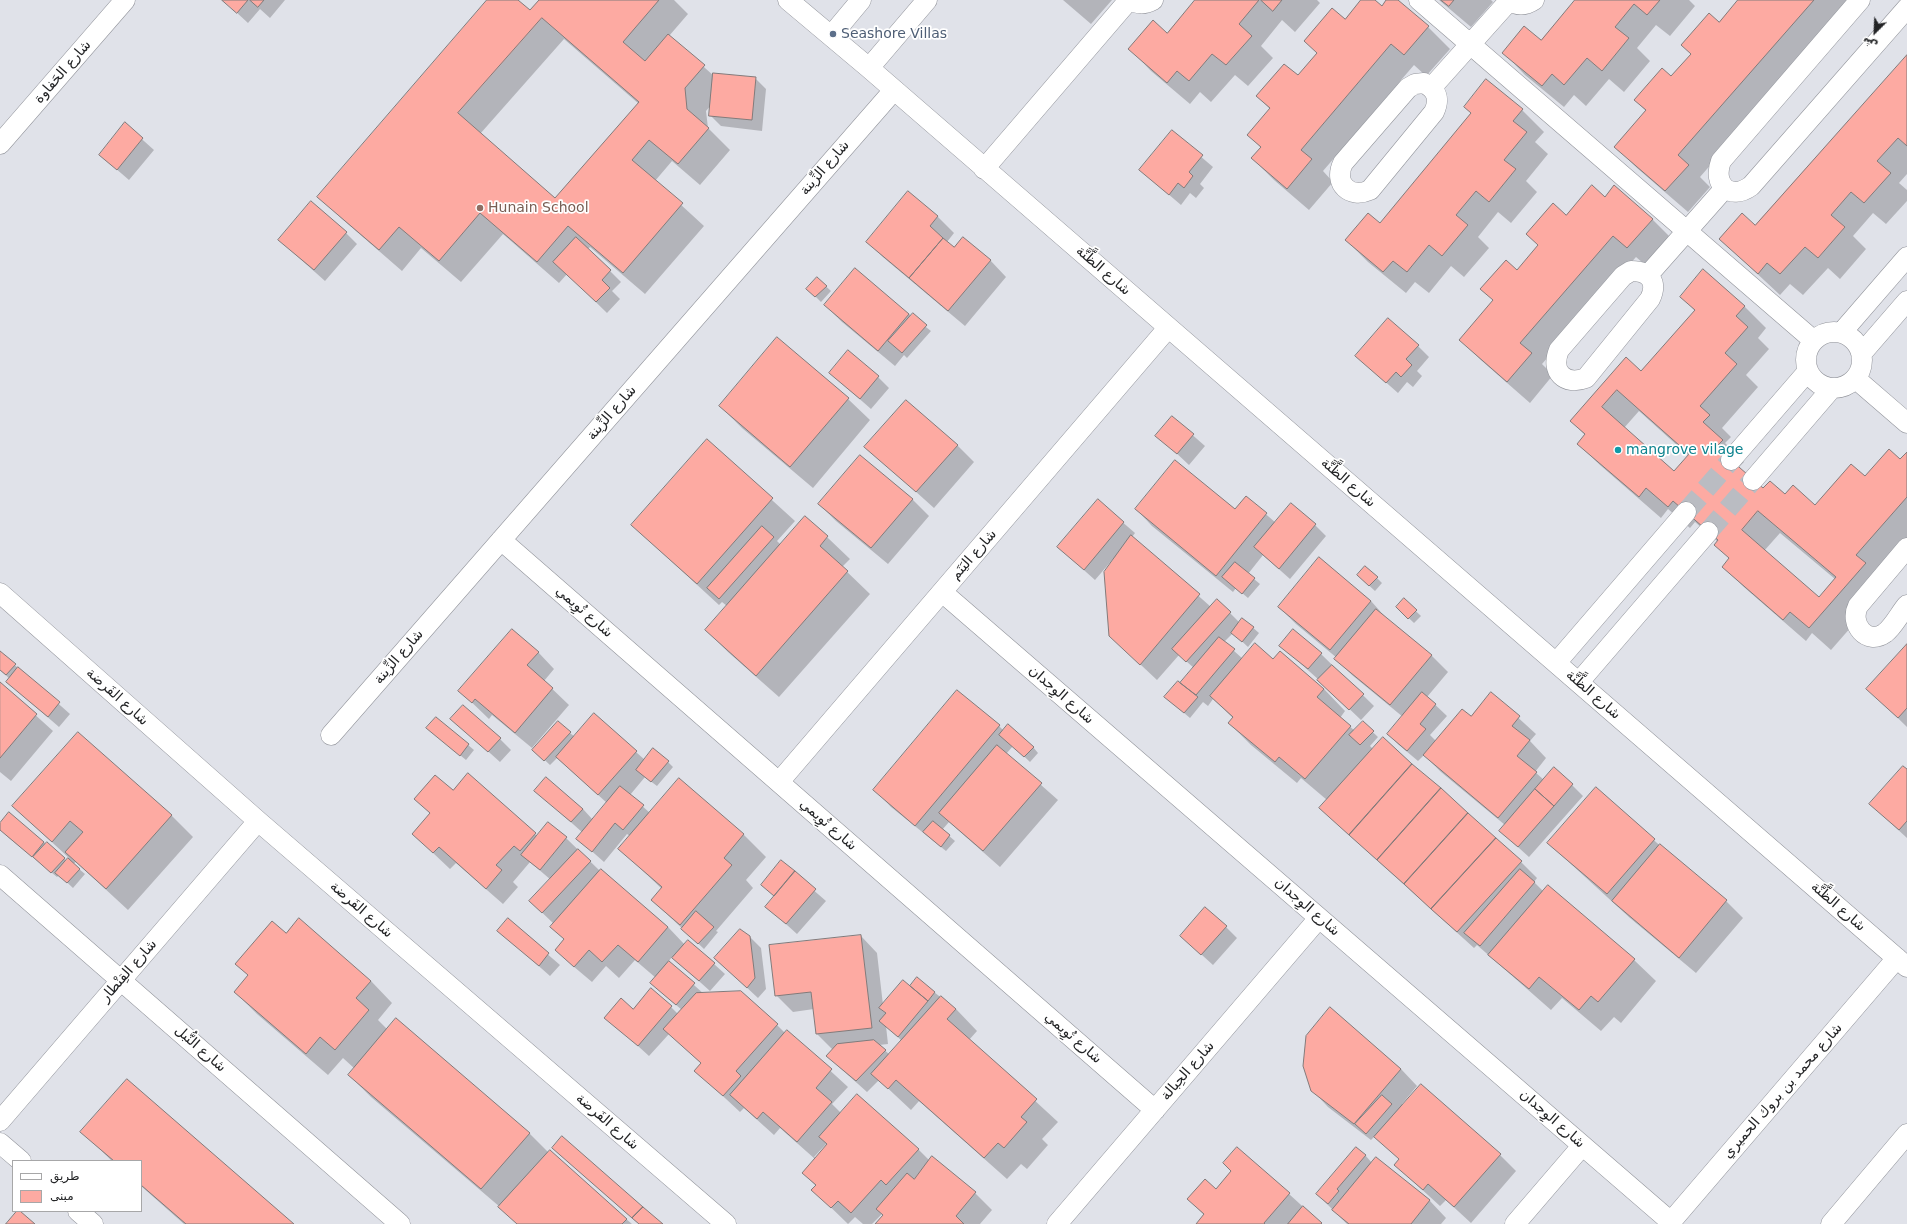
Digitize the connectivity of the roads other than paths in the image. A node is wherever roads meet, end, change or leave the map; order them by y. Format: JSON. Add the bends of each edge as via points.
{"nodes":[{"id":1,"x":125,"y":0,"type":"edge"},
{"id":2,"x":788,"y":0,"type":"edge"},
{"id":3,"x":861,"y":0,"type":"edge"},
{"id":4,"x":928,"y":0,"type":"edge"},
{"id":5,"x":1129,"y":0,"type":"edge"},
{"id":6,"x":1153,"y":0,"type":"edge"},
{"id":7,"x":1419,"y":0,"type":"edge"},
{"id":8,"x":1508,"y":0,"type":"edge"},
{"id":9,"x":1534,"y":0,"type":"edge"},
{"id":10,"x":1860,"y":0,"type":"edge"},
{"id":11,"x":1907,"y":8,"type":"edge"},
{"id":12,"x":831,"y":36,"type":"junction"},
{"id":13,"x":1470,"y":44,"type":"junction"},
{"id":14,"x":869,"y":68,"type":"junction"},
{"id":15,"x":1432,"y":87,"type":"junction"},
{"id":16,"x":894,"y":90,"type":"junction"},
{"id":17,"x":0,"y":144,"type":"edge"},
{"id":18,"x":984,"y":169,"type":"junction"},
{"id":19,"x":1724,"y":188,"type":"junction"},
{"id":20,"x":1687,"y":231,"type":"junction"},
{"id":21,"x":1907,"y":257,"type":"edge"},
{"id":22,"x":1648,"y":275,"type":"junction"},
{"id":23,"x":1907,"y":301,"type":"edge"},
{"id":24,"x":1168,"y":328,"type":"junction"},
{"id":25,"x":1842,"y":332,"type":"junction"},
{"id":26,"x":1813,"y":340,"type":"junction"},
{"id":27,"x":1862,"y":353,"type":"junction"},
{"id":28,"x":1808,"y":372,"type":"junction"},
{"id":29,"x":1856,"y":379,"type":"junction"},
{"id":30,"x":1832,"y":388,"type":"junction"},
{"id":31,"x":1907,"y":423,"type":"edge"},
{"id":32,"x":1731,"y":460,"type":"tunnel mouth"},
{"id":33,"x":1753,"y":480,"type":"tunnel mouth"},
{"id":34,"x":1686,"y":512,"type":"tunnel mouth"},
{"id":35,"x":1708,"y":532,"type":"tunnel mouth"},
{"id":36,"x":501,"y":540,"type":"junction"},
{"id":37,"x":1907,"y":548,"type":"edge"},
{"id":38,"x":942,"y":592,"type":"junction"},
{"id":39,"x":0,"y":593,"type":"edge"},
{"id":40,"x":1907,"y":605,"type":"edge"},
{"id":41,"x":1556,"y":663,"type":"junction"},
{"id":42,"x":1579,"y":682,"type":"junction"},
{"id":43,"x":331,"y":735,"type":"dead end"},
{"id":44,"x":779,"y":782,"type":"junction"},
{"id":45,"x":258,"y":821,"type":"junction"},
{"id":46,"x":0,"y":875,"type":"edge"},
{"id":47,"x":1319,"y":918,"type":"junction"},
{"id":48,"x":1902,"y":962,"type":"edge"},
{"id":49,"x":121,"y":980,"type":"junction"},
{"id":50,"x":1155,"y":1110,"type":"junction"},
{"id":51,"x":0,"y":1121,"type":"edge"},
{"id":52,"x":1907,"y":1134,"type":"edge"},
{"id":53,"x":0,"y":1143,"type":"edge"},
{"id":54,"x":1582,"y":1146,"type":"junction"},
{"id":55,"x":20,"y":1160,"type":"edge"},
{"id":56,"x":79,"y":1212,"type":"edge"},
{"id":57,"x":1670,"y":1223,"type":"edge"},
{"id":58,"x":93,"y":1224,"type":"edge"},
{"id":59,"x":400,"y":1224,"type":"edge"},
{"id":60,"x":726,"y":1224,"type":"edge"},
{"id":61,"x":1057,"y":1224,"type":"edge"},
{"id":62,"x":1515,"y":1224,"type":"edge"},
{"id":63,"x":1831,"y":1224,"type":"edge"}],
"edges":[{"from":1,"to":17,"type":"street","name":"شارع الحَفاوة"},
{"from":2,"to":12,"type":"street","name":"شارع الظَّنَّة"},
{"from":3,"to":12,"type":"street"},
{"from":4,"to":14,"type":"street"},
{"from":5,"to":6,"type":"street","via":[[1137,4]]},
{"from":5,"to":18,"type":"street"},
{"from":7,"to":13,"type":"street"},
{"from":8,"to":9,"type":"street","via":[[1518,5]]},
{"from":8,"to":13,"type":"street"},
{"from":10,"to":19,"type":"street","via":[[1721,161],[1717,171],[1718,180]]},
{"from":11,"to":19,"type":"street","via":[[1751,186],[1743,192],[1733,192]]},
{"from":12,"to":14,"type":"street","name":"شارع الظَّنَّة"},
{"from":13,"to":15,"type":"street"},
{"from":13,"to":20,"type":"street"},
{"from":14,"to":16,"type":"street","name":"شارع الظَّنَّة"},
{"from":15,"to":15,"type":"street","via":[[1424,83],[1408,88],[1344,163],[1340,170],[1340,178],[1348,190],[1355,193],[1370,190],[1434,112],[1438,104],[1437,95]]},
{"from":16,"to":18,"type":"street","name":"شارع الظَّنَّة"},
{"from":16,"to":36,"type":"street","name":"شارع الزِّينة"},
{"from":18,"to":24,"type":"street","name":"شارع الظَّنَّة"},
{"from":19,"to":20,"type":"street"},
{"from":20,"to":22,"type":"street"},
{"from":20,"to":26,"type":"street"},
{"from":21,"to":25,"type":"street"},
{"from":22,"to":22,"type":"street","via":[[1640,271],[1631,271],[1624,276],[1559,350],[1556,365],[1564,378],[1571,381],[1586,378],[1650,299],[1653,282]]},
{"from":23,"to":27,"type":"street"},
{"from":24,"to":38,"type":"street","name":"شارع اليَنَم"},
{"from":24,"to":41,"type":"street","name":"شارع الظَّنَّة"},
{"from":25,"to":26,"type":"street","via":[[1832,331]]},
{"from":25,"to":27,"type":"street","via":[[1855,340]]},
{"from":26,"to":28,"type":"street","via":[[1806,355]]},
{"from":27,"to":29,"type":"street","via":[[1863,362]]},
{"from":28,"to":30,"type":"street","via":[[1818,383]]},
{"from":28,"to":32,"type":"street"},
{"from":29,"to":30,"type":"street","via":[[1845,386]]},
{"from":29,"to":31,"type":"street"},
{"from":30,"to":33,"type":"street"},
{"from":34,"to":41,"type":"street"},
{"from":35,"to":42,"type":"street"},
{"from":36,"to":43,"type":"street","name":"شارع الزِّينة"},
{"from":36,"to":44,"type":"street","name":"شارع تُوِيمي"},
{"from":37,"to":40,"type":"street","via":[[1858,606],[1855,612],[1858,628],[1870,636],[1878,636],[1885,632]]},
{"from":38,"to":44,"type":"street","name":"شارع اليَنَم"},
{"from":38,"to":47,"type":"street","name":"شارع الوِجدان"},
{"from":39,"to":45,"type":"street","name":"شارع الفَرضة"},
{"from":41,"to":42,"type":"street","name":"شارع الظَّنَّة"},
{"from":42,"to":48,"type":"street","name":"شارع الظَّنَّة"},
{"from":44,"to":50,"type":"street","name":"شارع تُوِيمي"},
{"from":45,"to":49,"type":"street","name":"شارع القِنْطار"},
{"from":45,"to":60,"type":"street","name":"شارع الفَرضة"},
{"from":46,"to":49,"type":"street","name":"شارع النُّبل"},
{"from":47,"to":50,"type":"street","name":"شارع الحِبالة"},
{"from":47,"to":54,"type":"street","name":"شارع الوِجدان"},
{"from":48,"to":57,"type":"street","name":"شارع محمد بن بروك الحميري"},
{"from":49,"to":51,"type":"street","name":"شارع القِنْطار"},
{"from":49,"to":59,"type":"street","name":"شارع النُّبل"},
{"from":50,"to":61,"type":"street","name":"شارع الحِبالة"},
{"from":52,"to":63,"type":"street"},
{"from":53,"to":55,"type":"street"},
{"from":54,"to":57,"type":"street","name":"شارع الوِجدان"},
{"from":54,"to":62,"type":"street"},
{"from":56,"to":58,"type":"street"}]}
